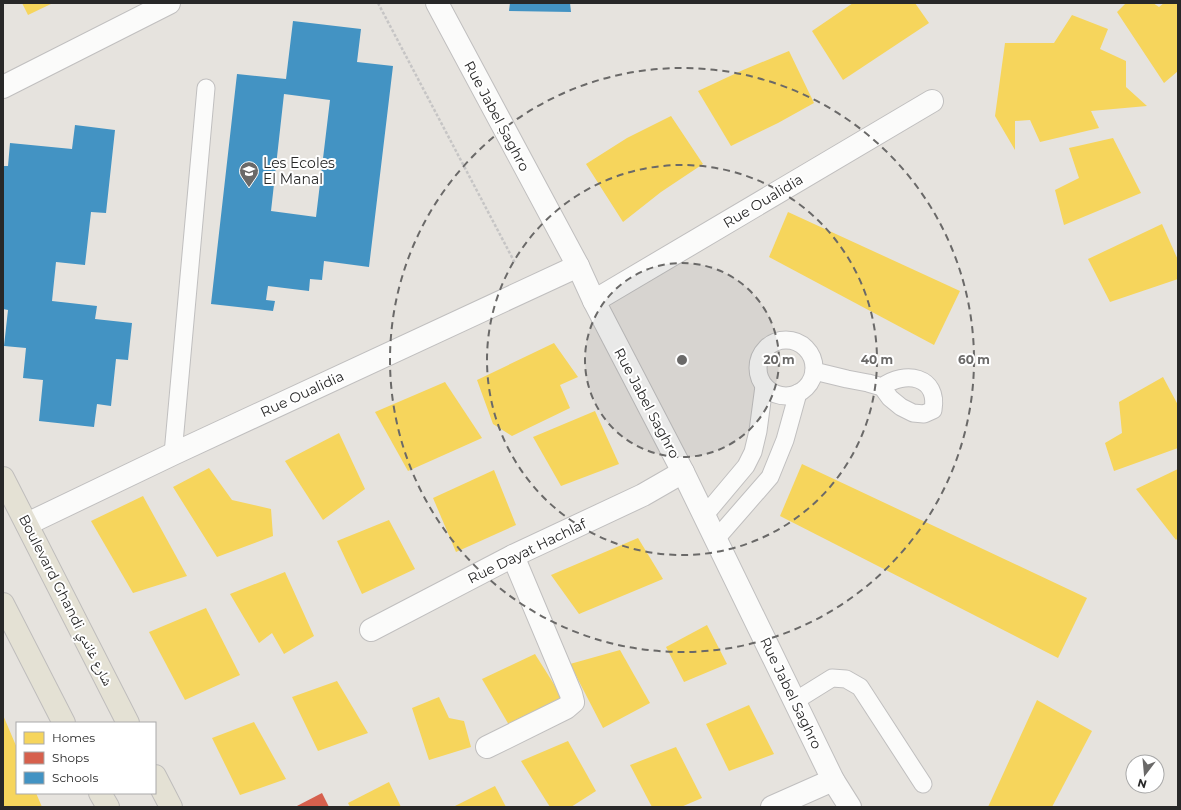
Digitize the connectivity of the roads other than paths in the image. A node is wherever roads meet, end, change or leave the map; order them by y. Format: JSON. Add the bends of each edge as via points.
{"nodes":[{"id":1,"x":169,"y":3,"type":"edge"},
{"id":2,"x":437,"y":3,"type":"edge"},
{"id":3,"x":3,"y":86,"type":"edge"},
{"id":4,"x":206,"y":88,"type":"dead end"},
{"id":5,"x":932,"y":101,"type":"dead end"},
{"id":6,"x":578,"y":266,"type":"junction"},
{"id":7,"x":594,"y":301,"type":"junction"},
{"id":8,"x":814,"y":371,"type":"junction"},
{"id":9,"x":764,"y":386,"type":"junction"},
{"id":10,"x":882,"y":387,"type":"dead end"},
{"id":11,"x":798,"y":394,"type":"junction"},
{"id":12,"x":173,"y":454,"type":"junction"},
{"id":13,"x":683,"y":472,"type":"junction"},
{"id":14,"x":3,"y":478,"type":"edge"},
{"id":15,"x":704,"y":516,"type":"junction"},
{"id":16,"x":27,"y":524,"type":"junction"},
{"id":17,"x":716,"y":539,"type":"junction"},
{"id":18,"x":513,"y":556,"type":"junction"},
{"id":19,"x":3,"y":604,"type":"edge"},
{"id":20,"x":371,"y":630,"type":"dead end"},
{"id":21,"x":795,"y":701,"type":"junction"},
{"id":22,"x":63,"y":722,"type":"edge"},
{"id":23,"x":127,"y":722,"type":"edge"},
{"id":24,"x":487,"y":747,"type":"dead end"},
{"id":25,"x":156,"y":778,"type":"edge"},
{"id":26,"x":833,"y":780,"type":"junction"},
{"id":27,"x":923,"y":784,"type":"dead end"},
{"id":28,"x":101,"y":794,"type":"edge"},
{"id":29,"x":108,"y":807,"type":"edge"},
{"id":30,"x":171,"y":807,"type":"edge"},
{"id":31,"x":772,"y":807,"type":"edge"},
{"id":32,"x":850,"y":807,"type":"edge"}],
"edges":[{"from":1,"to":3,"type":"street"},
{"from":2,"to":6,"type":"street","name":"Rue Jabel Saghro"},
{"from":4,"to":12,"type":"lane"},
{"from":5,"to":7,"type":"street","name":"Rue Oualidia"},
{"from":6,"to":7,"type":"street","name":"Rue Jabel Saghro"},
{"from":6,"to":12,"type":"street","name":"Rue Oualidia"},
{"from":7,"to":13,"type":"street","name":"Rue Jabel Saghro"},
{"from":8,"to":9,"type":"lane","via":[[814,361],[804,346],[796,341],[777,341],[762,351],[759,360],[758,373]]},
{"from":8,"to":10,"type":"lane"},
{"from":8,"to":11,"type":"lane","via":[[812,380]]},
{"from":9,"to":11,"type":"lane","via":[[774,394]]},
{"from":9,"to":15,"type":"lane","via":[[758,431],[746,466]]},
{"from":11,"to":17,"type":"lane","via":[[770,477]]},
{"from":12,"to":16,"type":"street","name":"Rue Oualidia"},
{"from":13,"to":15,"type":"street","name":"Rue Jabel Saghro"},
{"from":13,"to":18,"type":"street","name":"Rue Dayat Hachlaf","via":[[643,495]]},
{"from":14,"to":16,"type":"main road","name":"Boulevard Ghandi شارع غاندي"},
{"from":15,"to":17,"type":"street","name":"Rue Jabel Saghro"},
{"from":16,"to":23,"type":"main road","name":"Boulevard Ghandi شارع غاندي"},
{"from":17,"to":21,"type":"street","name":"Rue Jabel Saghro"},
{"from":18,"to":20,"type":"street","name":"Rue Dayat Hachlaf"},
{"from":18,"to":24,"type":"street","via":[[573,702],[566,708]]},
{"from":19,"to":22,"type":"main road"},
{"from":21,"to":26,"type":"street","name":"Rue Jabel Saghro"},
{"from":21,"to":27,"type":"lane","via":[[832,678],[846,679],[860,687]]},
{"from":25,"to":30,"type":"main road"},
{"from":26,"to":31,"type":"street"},
{"from":26,"to":32,"type":"street","name":"Rue Jabel Saghro"},
{"from":28,"to":29,"type":"main road"}]}
